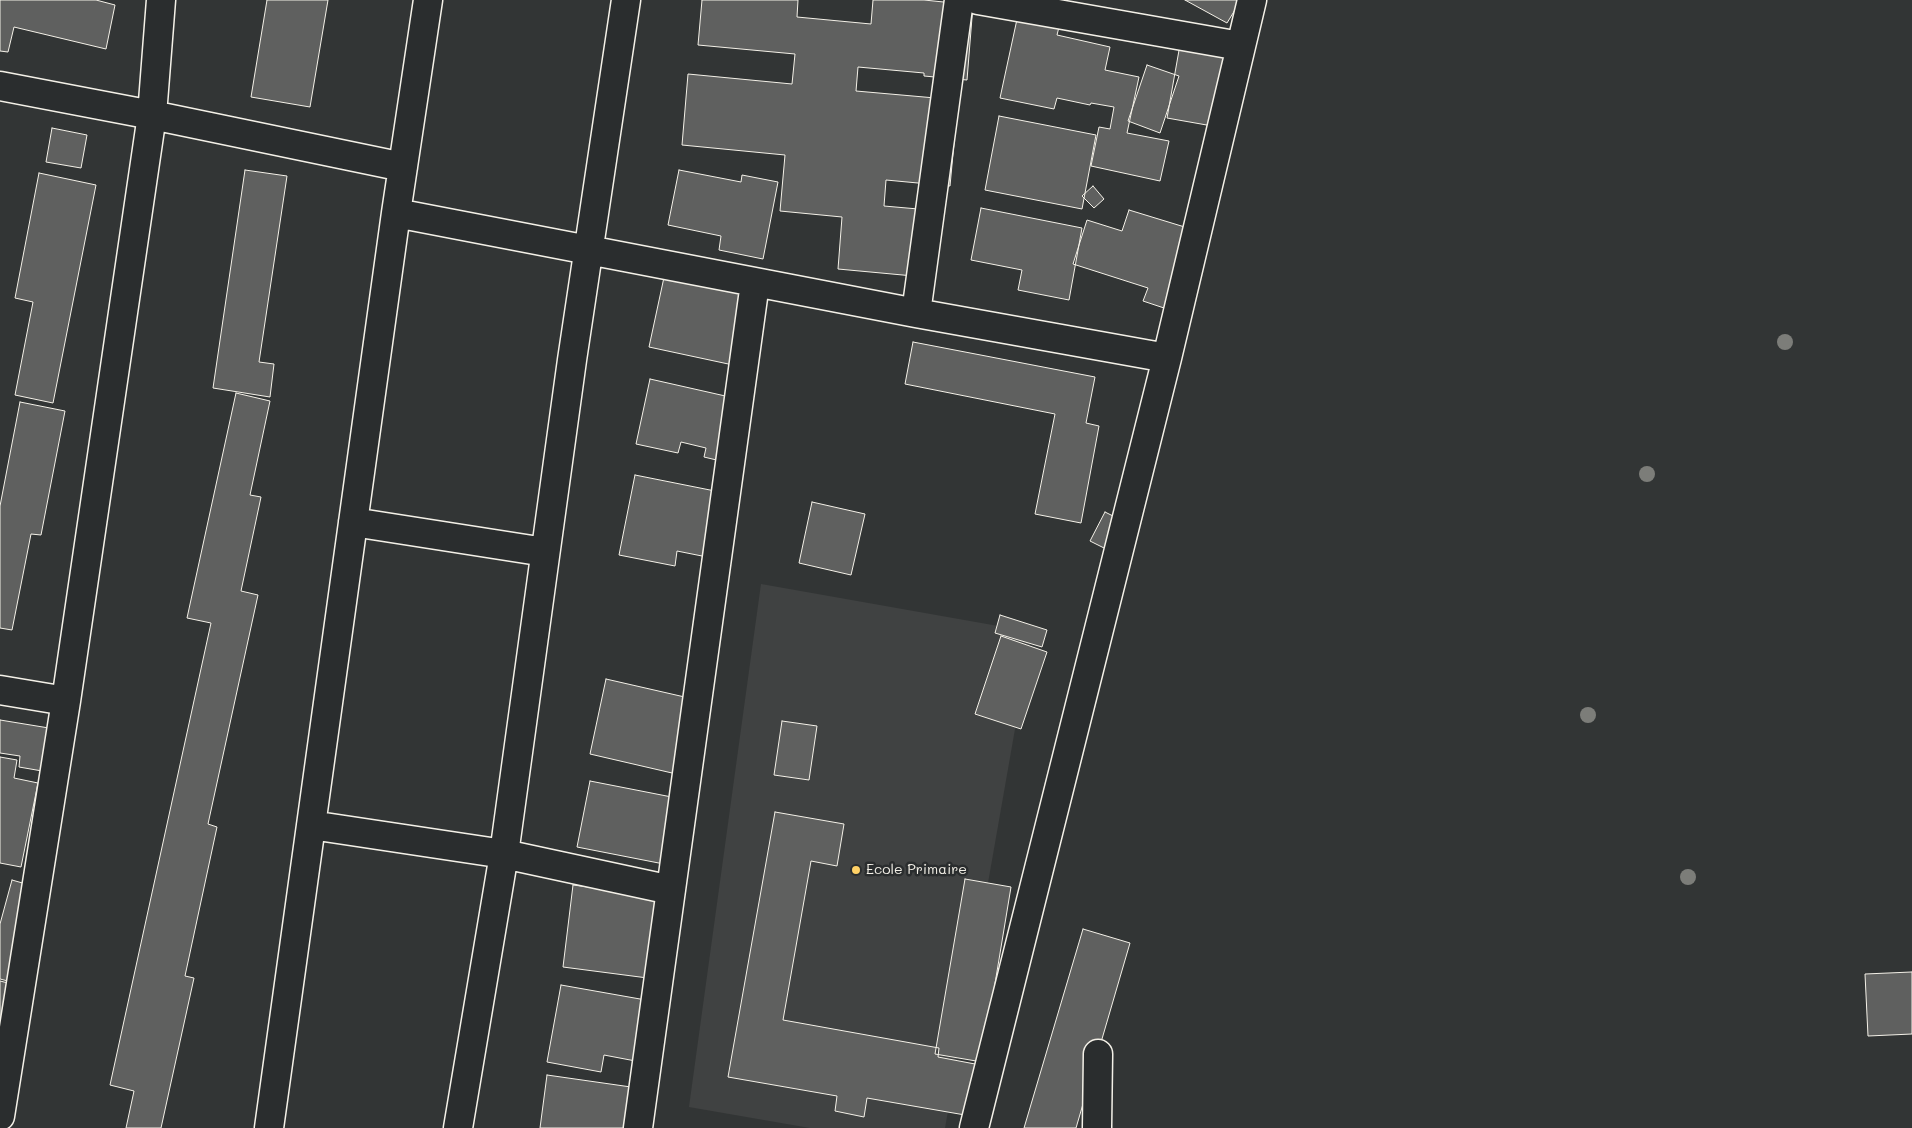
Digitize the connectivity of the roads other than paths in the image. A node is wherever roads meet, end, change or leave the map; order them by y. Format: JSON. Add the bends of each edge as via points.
{"nodes":[{"id":1,"x":161,"y":0,"type":"edge"},
{"id":2,"x":428,"y":0,"type":"edge"},
{"id":3,"x":626,"y":0,"type":"edge"},
{"id":4,"x":959,"y":0,"type":"edge"},
{"id":5,"x":978,"y":0,"type":"edge"},
{"id":6,"x":1252,"y":0,"type":"edge"},
{"id":7,"x":1240,"y":46,"type":"junction"},
{"id":8,"x":0,"y":86,"type":"edge"},
{"id":9,"x":152,"y":115,"type":"junction"},
{"id":10,"x":402,"y":167,"type":"junction"},
{"id":11,"x":396,"y":213,"type":"junction"},
{"id":12,"x":589,"y":250,"type":"junction"},
{"id":13,"x":755,"y":283,"type":"junction"},
{"id":14,"x":916,"y":313,"type":"junction"},
{"id":15,"x":1167,"y":358,"type":"junction"},
{"id":16,"x":353,"y":522,"type":"junction"},
{"id":17,"x":545,"y":552,"type":"junction"},
{"id":18,"x":0,"y":690,"type":"edge"},
{"id":19,"x":66,"y":701,"type":"junction"},
{"id":20,"x":311,"y":825,"type":"junction"},
{"id":21,"x":504,"y":854,"type":"junction"},
{"id":22,"x":671,"y":890,"type":"junction"},
{"id":23,"x":1098,"y":1054,"type":"dead end"},
{"id":24,"x":0,"y":1116,"type":"edge"},
{"id":25,"x":270,"y":1128,"type":"edge"},
{"id":26,"x":458,"y":1128,"type":"edge"},
{"id":27,"x":638,"y":1128,"type":"edge"},
{"id":28,"x":974,"y":1128,"type":"edge"},
{"id":29,"x":1096,"y":1128,"type":"edge"}],
"edges":[{"from":1,"to":9,"type":"street"},
{"from":2,"to":10,"type":"street"},
{"from":3,"to":12,"type":"street"},
{"from":4,"to":14,"type":"street"},
{"from":5,"to":7,"type":"street"},
{"from":6,"to":7,"type":"street"},
{"from":7,"to":15,"type":"street"},
{"from":8,"to":9,"type":"street"},
{"from":9,"to":10,"type":"street"},
{"from":9,"to":19,"type":"street"},
{"from":10,"to":11,"type":"street"},
{"from":11,"to":12,"type":"street"},
{"from":11,"to":16,"type":"street"},
{"from":12,"to":13,"type":"street"},
{"from":12,"to":17,"type":"street"},
{"from":13,"to":14,"type":"street"},
{"from":13,"to":22,"type":"street"},
{"from":14,"to":15,"type":"street"},
{"from":15,"to":28,"type":"street"},
{"from":16,"to":17,"type":"street"},
{"from":16,"to":20,"type":"street"},
{"from":17,"to":21,"type":"street"},
{"from":18,"to":19,"type":"street"},
{"from":19,"to":24,"type":"street"},
{"from":20,"to":21,"type":"street"},
{"from":20,"to":25,"type":"street"},
{"from":21,"to":22,"type":"street"},
{"from":21,"to":26,"type":"street"},
{"from":22,"to":27,"type":"street"},
{"from":23,"to":29,"type":"street"}]}
